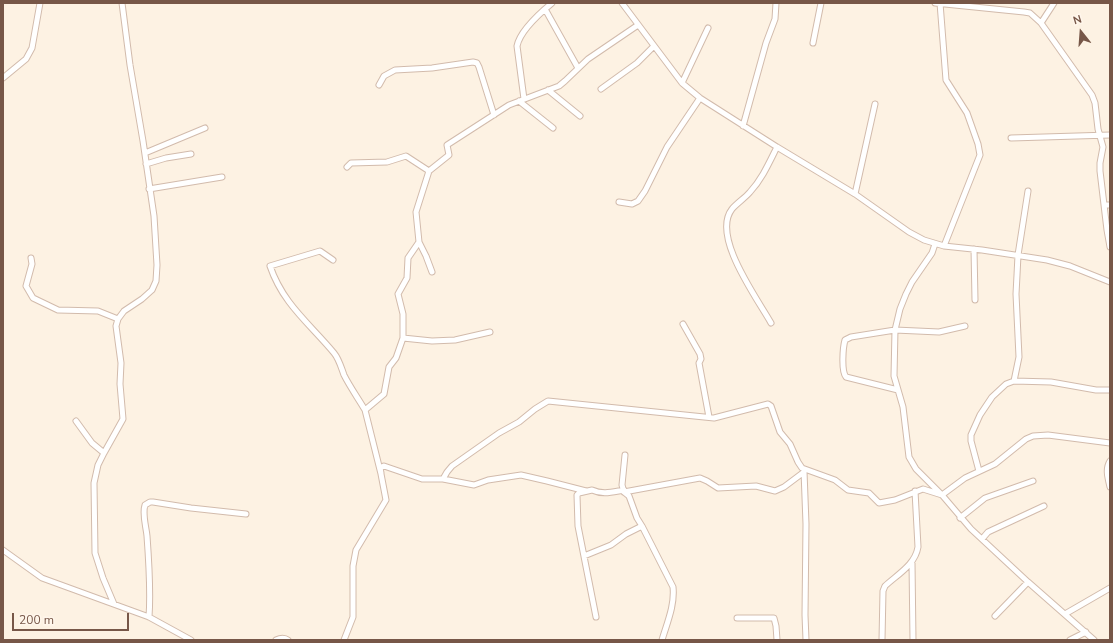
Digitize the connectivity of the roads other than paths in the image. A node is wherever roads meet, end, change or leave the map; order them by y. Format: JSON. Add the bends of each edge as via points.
{"nodes":[{"id":1,"x":40,"y":3,"type":"edge"},
{"id":2,"x":122,"y":3,"type":"edge"},
{"id":3,"x":552,"y":3,"type":"edge"},
{"id":4,"x":622,"y":3,"type":"edge"},
{"id":5,"x":776,"y":3,"type":"edge"},
{"id":6,"x":821,"y":3,"type":"edge"},
{"id":7,"x":935,"y":3,"type":"edge"},
{"id":8,"x":1054,"y":3,"type":"edge"},
{"id":9,"x":940,"y":4,"type":"edge"},
{"id":10,"x":545,"y":9,"type":"junction"},
{"id":11,"x":1041,"y":23,"type":"junction"},
{"id":12,"x":638,"y":25,"type":"junction"},
{"id":13,"x":708,"y":28,"type":"dead end"},
{"id":14,"x":813,"y":43,"type":"dead end"},
{"id":15,"x":654,"y":46,"type":"junction"},
{"id":16,"x":578,"y":68,"type":"junction"},
{"id":17,"x":3,"y":78,"type":"edge"},
{"id":18,"x":682,"y":83,"type":"junction"},
{"id":19,"x":379,"y":85,"type":"dead end"},
{"id":20,"x":602,"y":89,"type":"dead end"},
{"id":21,"x":548,"y":90,"type":"junction"},
{"id":22,"x":700,"y":98,"type":"junction"},
{"id":23,"x":521,"y":100,"type":"junction"},
{"id":24,"x":875,"y":104,"type":"dead end"},
{"id":25,"x":494,"y":115,"type":"junction"},
{"id":26,"x":580,"y":116,"type":"dead end"},
{"id":27,"x":743,"y":126,"type":"junction"},
{"id":28,"x":205,"y":128,"type":"dead end"},
{"id":29,"x":553,"y":128,"type":"dead end"},
{"id":30,"x":1110,"y":135,"type":"edge"},
{"id":31,"x":1100,"y":136,"type":"junction"},
{"id":32,"x":1011,"y":138,"type":"dead end"},
{"id":33,"x":777,"y":147,"type":"junction"},
{"id":34,"x":144,"y":153,"type":"junction"},
{"id":35,"x":192,"y":154,"type":"dead end"},
{"id":36,"x":146,"y":164,"type":"junction"},
{"id":37,"x":347,"y":167,"type":"dead end"},
{"id":38,"x":429,"y":171,"type":"junction"},
{"id":39,"x":222,"y":177,"type":"dead end"},
{"id":40,"x":149,"y":189,"type":"junction"},
{"id":41,"x":1028,"y":192,"type":"dead end"},
{"id":42,"x":855,"y":194,"type":"junction"},
{"id":43,"x":619,"y":202,"type":"dead end"},
{"id":44,"x":1104,"y":205,"type":"junction"},
{"id":45,"x":1110,"y":205,"type":"edge"},
{"id":46,"x":419,"y":242,"type":"junction"},
{"id":47,"x":935,"y":244,"type":"junction"},
{"id":48,"x":944,"y":246,"type":"junction"},
{"id":49,"x":1110,"y":247,"type":"edge"},
{"id":50,"x":974,"y":249,"type":"junction"},
{"id":51,"x":1018,"y":256,"type":"junction"},
{"id":52,"x":31,"y":258,"type":"dead end"},
{"id":53,"x":333,"y":260,"type":"dead end"},
{"id":54,"x":432,"y":272,"type":"dead end"},
{"id":55,"x":1110,"y":282,"type":"edge"},
{"id":56,"x":974,"y":300,"type":"dead end"},
{"id":57,"x":118,"y":319,"type":"junction"},
{"id":58,"x":771,"y":323,"type":"dead end"},
{"id":59,"x":683,"y":324,"type":"dead end"},
{"id":60,"x":965,"y":326,"type":"dead end"},
{"id":61,"x":895,"y":330,"type":"junction"},
{"id":62,"x":490,"y":332,"type":"dead end"},
{"id":63,"x":403,"y":338,"type":"junction"},
{"id":64,"x":1014,"y":381,"type":"junction"},
{"id":65,"x":898,"y":390,"type":"junction"},
{"id":66,"x":1110,"y":390,"type":"edge"},
{"id":67,"x":365,"y":410,"type":"junction"},
{"id":68,"x":709,"y":418,"type":"junction"},
{"id":69,"x":76,"y":422,"type":"dead end"},
{"id":70,"x":1110,"y":443,"type":"edge"},
{"id":71,"x":104,"y":453,"type":"junction"},
{"id":72,"x":625,"y":455,"type":"dead end"},
{"id":73,"x":1110,"y":461,"type":"edge"},
{"id":74,"x":804,"y":471,"type":"junction"},
{"id":75,"x":979,"y":471,"type":"junction"},
{"id":76,"x":380,"y":474,"type":"junction"},
{"id":77,"x":443,"y":479,"type":"junction"},
{"id":78,"x":1033,"y":481,"type":"dead end"},
{"id":79,"x":1110,"y":487,"type":"edge"},
{"id":80,"x":586,"y":491,"type":"junction"},
{"id":81,"x":624,"y":491,"type":"junction"},
{"id":82,"x":915,"y":491,"type":"junction"},
{"id":83,"x":942,"y":495,"type":"junction"},
{"id":84,"x":1044,"y":506,"type":"dead end"},
{"id":85,"x":246,"y":514,"type":"dead end"},
{"id":86,"x":960,"y":518,"type":"junction"},
{"id":87,"x":642,"y":526,"type":"junction"},
{"id":88,"x":982,"y":539,"type":"junction"},
{"id":89,"x":3,"y":550,"type":"edge"},
{"id":90,"x":584,"y":556,"type":"junction"},
{"id":91,"x":912,"y":562,"type":"junction"},
{"id":92,"x":1028,"y":582,"type":"junction"},
{"id":93,"x":1110,"y":588,"type":"edge"},
{"id":94,"x":114,"y":604,"type":"junction"},
{"id":95,"x":1065,"y":614,"type":"junction"},
{"id":96,"x":995,"y":616,"type":"dead end"},
{"id":97,"x":149,"y":617,"type":"junction"},
{"id":98,"x":596,"y":617,"type":"dead end"},
{"id":99,"x":737,"y":618,"type":"dead end"},
{"id":100,"x":1086,"y":632,"type":"junction"},
{"id":101,"x":190,"y":640,"type":"edge"},
{"id":102,"x":276,"y":640,"type":"edge"},
{"id":103,"x":288,"y":640,"type":"edge"},
{"id":104,"x":344,"y":640,"type":"edge"},
{"id":105,"x":662,"y":640,"type":"edge"},
{"id":106,"x":777,"y":640,"type":"edge"},
{"id":107,"x":806,"y":640,"type":"edge"},
{"id":108,"x":882,"y":640,"type":"edge"},
{"id":109,"x":913,"y":640,"type":"edge"},
{"id":110,"x":1070,"y":640,"type":"edge"},
{"id":111,"x":1094,"y":640,"type":"edge"}],
"edges":[{"from":1,"to":17,"type":"street","via":[[32,48],[26,59]]},
{"from":2,"to":34,"type":"street"},
{"from":3,"to":10,"type":"street"},
{"from":4,"to":12,"type":"street"},
{"from":5,"to":27,"type":"street","via":[[776,19],[766,43]]},
{"from":6,"to":14,"type":"street"},
{"from":7,"to":9,"type":"street"},
{"from":8,"to":11,"type":"street"},
{"from":9,"to":11,"type":"street","via":[[1030,13]]},
{"from":9,"to":48,"type":"street","via":[[946,80],[967,113],[980,155]]},
{"from":10,"to":16,"type":"street"},
{"from":10,"to":23,"type":"street","via":[[518,40]]},
{"from":11,"to":31,"type":"street","via":[[1092,95]]},
{"from":12,"to":15,"type":"street"},
{"from":12,"to":16,"type":"street"},
{"from":13,"to":18,"type":"street"},
{"from":15,"to":18,"type":"street"},
{"from":15,"to":20,"type":"street","via":[[637,63]]},
{"from":16,"to":21,"type":"street","via":[[565,81]]},
{"from":18,"to":22,"type":"street"},
{"from":19,"to":25,"type":"street","via":[[384,76],[395,70],[477,63]]},
{"from":21,"to":23,"type":"street"},
{"from":21,"to":26,"type":"street"},
{"from":22,"to":27,"type":"street"},
{"from":22,"to":43,"type":"street","via":[[671,140],[638,201],[632,204]]},
{"from":23,"to":25,"type":"street"},
{"from":23,"to":29,"type":"street"},
{"from":24,"to":42,"type":"street"},
{"from":25,"to":38,"type":"street","via":[[447,146],[449,155]]},
{"from":27,"to":33,"type":"street"},
{"from":28,"to":34,"type":"street"},
{"from":30,"to":31,"type":"street"},
{"from":31,"to":32,"type":"street"},
{"from":31,"to":44,"type":"street","via":[[1103,147],[1100,163]]},
{"from":33,"to":42,"type":"street"},
{"from":33,"to":58,"type":"street","via":[[759,180],[732,209],[727,229],[734,259]]},
{"from":34,"to":36,"type":"street"},
{"from":35,"to":36,"type":"street"},
{"from":36,"to":40,"type":"street"},
{"from":37,"to":38,"type":"street","via":[[351,162],[387,162],[406,156]]},
{"from":38,"to":46,"type":"street","via":[[416,212]]},
{"from":39,"to":40,"type":"street"},
{"from":40,"to":57,"type":"street","via":[[156,237],[156,281],[152,290],[124,311]]},
{"from":41,"to":51,"type":"street"},
{"from":42,"to":47,"type":"street","via":[[910,232]]},
{"from":44,"to":45,"type":"street"},
{"from":44,"to":49,"type":"street"},
{"from":46,"to":54,"type":"street"},
{"from":46,"to":63,"type":"street","via":[[408,258],[407,278],[398,294]]},
{"from":47,"to":48,"type":"street"},
{"from":47,"to":61,"type":"street","via":[[906,294]]},
{"from":48,"to":50,"type":"street"},
{"from":50,"to":51,"type":"street"},
{"from":50,"to":56,"type":"street"},
{"from":51,"to":55,"type":"street","via":[[1070,266]]},
{"from":51,"to":64,"type":"street","via":[[1016,294],[1019,357]]},
{"from":52,"to":57,"type":"street","via":[[32,264],[26,286],[33,298],[58,310],[98,311]]},
{"from":53,"to":67,"type":"street","via":[[320,251],[270,266],[275,281],[293,309],[334,353]]},
{"from":57,"to":71,"type":"street","via":[[116,326],[121,363],[123,419]]},
{"from":59,"to":68,"type":"street","via":[[700,354],[699,363]]},
{"from":60,"to":61,"type":"street","via":[[939,332]]},
{"from":61,"to":65,"type":"street","via":[[894,376]]},
{"from":61,"to":65,"type":"street","via":[[847,338],[844,346],[843,373],[846,377]]},
{"from":62,"to":63,"type":"street","via":[[455,340]]},
{"from":63,"to":67,"type":"street","via":[[396,358],[389,367],[384,394]]},
{"from":64,"to":66,"type":"street","via":[[1060,383]]},
{"from":64,"to":75,"type":"street","via":[[1006,384],[992,398],[974,427],[971,441]]},
{"from":65,"to":83,"type":"street","via":[[903,407],[909,457],[916,469]]},
{"from":67,"to":76,"type":"street"},
{"from":68,"to":74,"type":"street","via":[[769,404],[780,432],[790,444]]},
{"from":68,"to":77,"type":"street","via":[[548,401],[452,466]]},
{"from":69,"to":71,"type":"street","via":[[92,443]]},
{"from":70,"to":75,"type":"street","via":[[1036,435],[995,464]]},
{"from":71,"to":94,"type":"street","via":[[94,483],[95,553]]},
{"from":72,"to":81,"type":"street","via":[[622,485]]},
{"from":73,"to":79,"type":"street","via":[[1107,472]]},
{"from":74,"to":81,"type":"street","via":[[775,491],[756,486],[718,488],[708,480],[700,478]]},
{"from":74,"to":82,"type":"street","via":[[831,478],[848,490],[869,493],[879,503]]},
{"from":74,"to":107,"type":"street"},
{"from":75,"to":83,"type":"street","via":[[964,478]]},
{"from":76,"to":77,"type":"street","via":[[380,468],[384,466],[422,479]]},
{"from":76,"to":104,"type":"street","via":[[386,500],[356,550],[353,566],[353,617]]},
{"from":77,"to":80,"type":"street","via":[[474,485],[521,475]]},
{"from":78,"to":86,"type":"street","via":[[985,498]]},
{"from":80,"to":81,"type":"street"},
{"from":80,"to":90,"type":"street","via":[[577,494],[578,526]]},
{"from":81,"to":87,"type":"street","via":[[629,496]]},
{"from":82,"to":83,"type":"street","via":[[926,489]]},
{"from":82,"to":91,"type":"street","via":[[918,547],[917,555]]},
{"from":83,"to":86,"type":"street"},
{"from":84,"to":88,"type":"street","via":[[988,532]]},
{"from":85,"to":97,"type":"street","via":[[153,502],[145,505]]},
{"from":86,"to":88,"type":"street"},
{"from":87,"to":90,"type":"street"},
{"from":87,"to":105,"type":"street","via":[[673,587],[674,596]]},
{"from":88,"to":92,"type":"street"},
{"from":89,"to":94,"type":"street","via":[[42,578]]},
{"from":90,"to":98,"type":"street"},
{"from":91,"to":108,"type":"street","via":[[885,586],[883,591]]},
{"from":91,"to":109,"type":"street"},
{"from":92,"to":95,"type":"street"},
{"from":92,"to":96,"type":"street"},
{"from":93,"to":95,"type":"street"},
{"from":94,"to":97,"type":"street"},
{"from":95,"to":100,"type":"street"},
{"from":97,"to":101,"type":"street"},
{"from":99,"to":106,"type":"street","via":[[775,618]]},
{"from":100,"to":110,"type":"street"},
{"from":100,"to":111,"type":"street"},
{"from":102,"to":103,"type":"street"}]}
